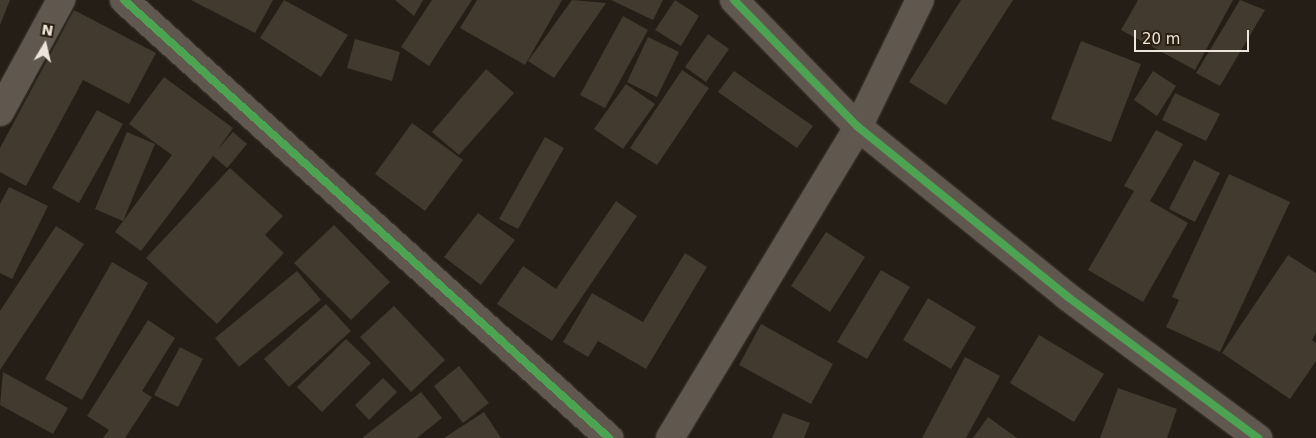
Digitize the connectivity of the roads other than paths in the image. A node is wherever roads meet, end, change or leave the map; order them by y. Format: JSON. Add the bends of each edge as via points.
{"nodes":[{"id":1,"x":61,"y":0,"type":"edge"},
{"id":2,"x":124,"y":0,"type":"edge"},
{"id":3,"x":734,"y":0,"type":"edge"},
{"id":4,"x":920,"y":0,"type":"edge"},
{"id":5,"x":0,"y":112,"type":"edge"},
{"id":6,"x":858,"y":127,"type":"junction"},
{"id":7,"x":609,"y":438,"type":"edge"},
{"id":8,"x":670,"y":438,"type":"edge"},
{"id":9,"x":1258,"y":438,"type":"edge"}],
"edges":[{"from":1,"to":5,"type":"street"},
{"from":2,"to":7,"type":"street"},
{"from":3,"to":6,"type":"street"},
{"from":4,"to":6,"type":"street"},
{"from":6,"to":8,"type":"street"},
{"from":6,"to":9,"type":"street","via":[[1068,297]]}]}
